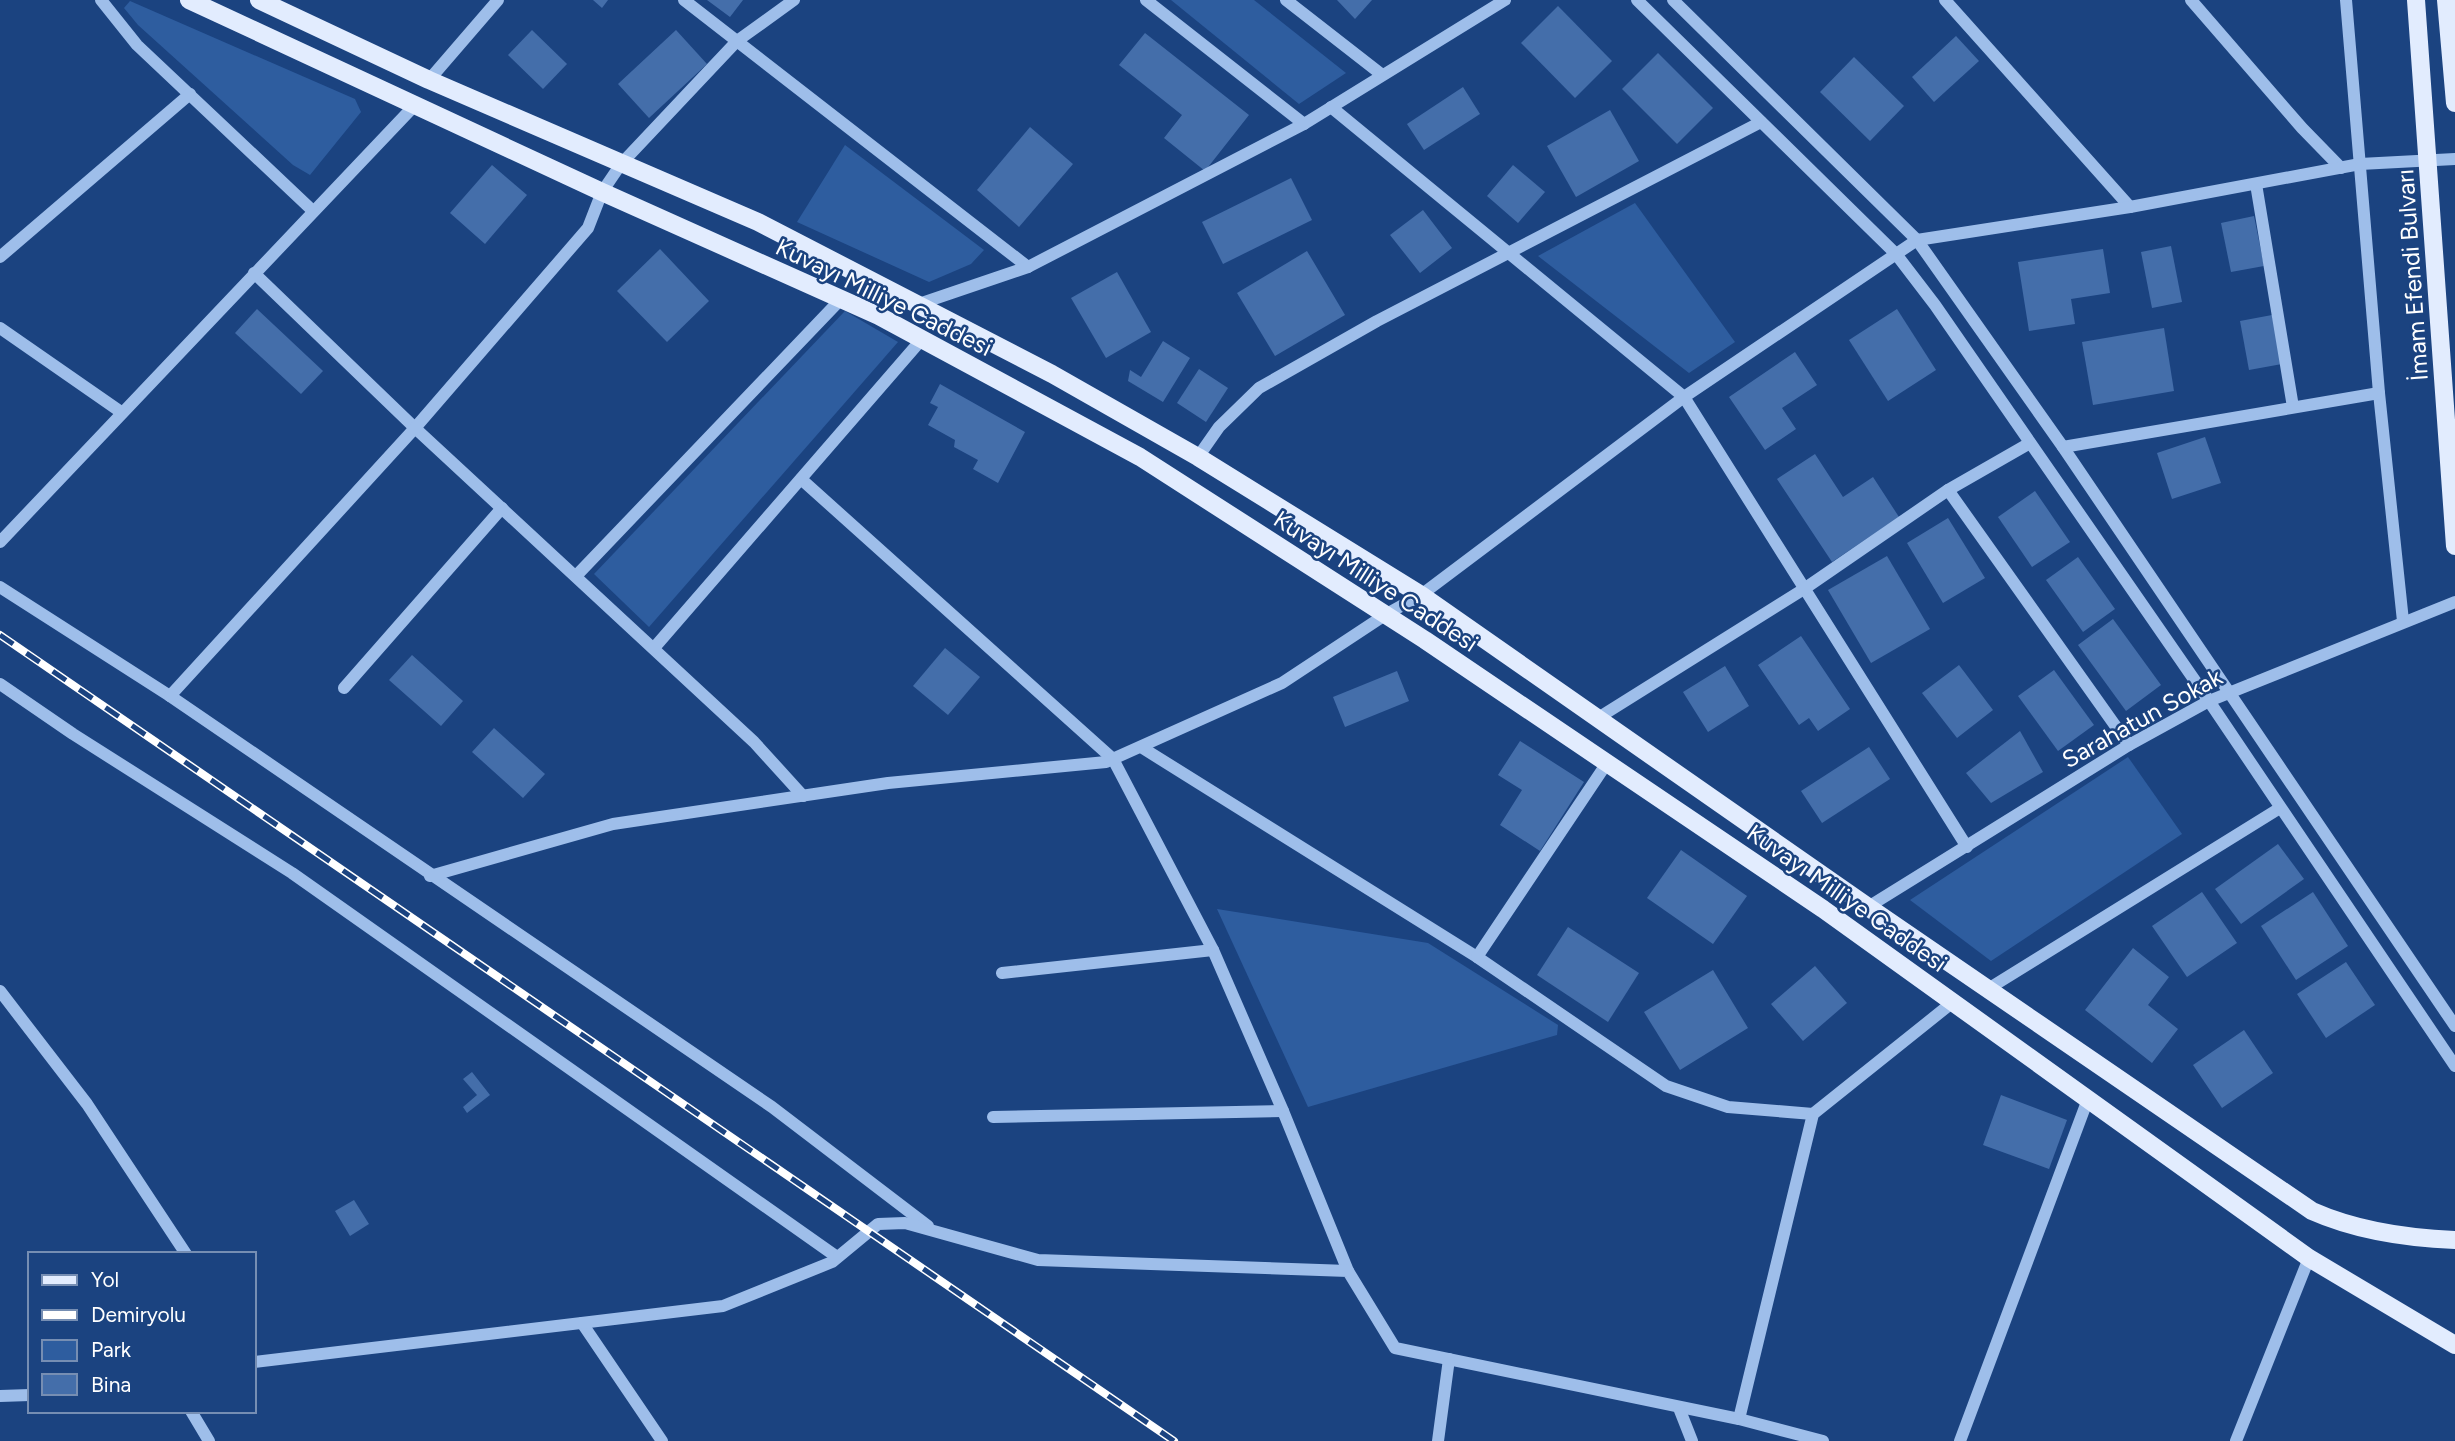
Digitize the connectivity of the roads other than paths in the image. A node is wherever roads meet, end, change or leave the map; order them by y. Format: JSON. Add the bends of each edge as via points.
{"nodes":[{"id":1,"x":101,"y":0,"type":"edge"},
{"id":2,"x":189,"y":0,"type":"edge"},
{"id":3,"x":259,"y":0,"type":"edge"},
{"id":4,"x":498,"y":0,"type":"edge"},
{"id":5,"x":684,"y":0,"type":"edge"},
{"id":6,"x":794,"y":0,"type":"edge"},
{"id":7,"x":1146,"y":0,"type":"edge"},
{"id":8,"x":1286,"y":0,"type":"edge"},
{"id":9,"x":1505,"y":0,"type":"edge"},
{"id":10,"x":1637,"y":0,"type":"edge"},
{"id":11,"x":1673,"y":0,"type":"edge"},
{"id":12,"x":1945,"y":0,"type":"edge"},
{"id":13,"x":2191,"y":0,"type":"edge"},
{"id":14,"x":2346,"y":0,"type":"edge"},
{"id":15,"x":2416,"y":0,"type":"edge"},
{"id":16,"x":2446,"y":0,"type":"edge"},
{"id":17,"x":737,"y":41,"type":"junction"},
{"id":18,"x":1381,"y":74,"type":"junction"},
{"id":19,"x":429,"y":80,"type":"junction"},
{"id":20,"x":190,"y":94,"type":"junction"},
{"id":21,"x":2455,"y":103,"type":"edge"},
{"id":22,"x":415,"y":105,"type":"junction"},
{"id":23,"x":1331,"y":107,"type":"junction"},
{"id":24,"x":1761,"y":122,"type":"junction"},
{"id":25,"x":1304,"y":124,"type":"junction"},
{"id":26,"x":2428,"y":159,"type":"junction"},
{"id":27,"x":2455,"y":159,"type":"edge"},
{"id":28,"x":621,"y":164,"type":"junction"},
{"id":29,"x":2360,"y":164,"type":"junction"},
{"id":30,"x":2341,"y":168,"type":"junction"},
{"id":31,"x":2256,"y":184,"type":"junction"},
{"id":32,"x":602,"y":192,"type":"junction"},
{"id":33,"x":2130,"y":207,"type":"junction"},
{"id":34,"x":313,"y":211,"type":"junction"},
{"id":35,"x":1917,"y":240,"type":"junction"},
{"id":36,"x":1508,"y":254,"type":"junction"},
{"id":37,"x":1896,"y":254,"type":"junction"},
{"id":38,"x":0,"y":257,"type":"edge"},
{"id":39,"x":1028,"y":267,"type":"junction"},
{"id":40,"x":254,"y":273,"type":"junction"},
{"id":41,"x":841,"y":299,"type":"junction"},
{"id":42,"x":919,"y":304,"type":"junction"},
{"id":43,"x":0,"y":328,"type":"edge"},
{"id":44,"x":922,"y":340,"type":"junction"},
{"id":45,"x":2379,"y":393,"type":"junction"},
{"id":46,"x":1684,"y":397,"type":"junction"},
{"id":47,"x":2293,"y":407,"type":"junction"},
{"id":48,"x":121,"y":412,"type":"junction"},
{"id":49,"x":415,"y":428,"type":"junction"},
{"id":50,"x":2031,"y":443,"type":"junction"},
{"id":51,"x":2063,"y":447,"type":"junction"},
{"id":52,"x":1198,"y":457,"type":"junction"},
{"id":53,"x":801,"y":479,"type":"junction"},
{"id":54,"x":1948,"y":490,"type":"junction"},
{"id":55,"x":502,"y":508,"type":"junction"},
{"id":56,"x":0,"y":542,"type":"edge"},
{"id":57,"x":2455,"y":546,"type":"edge"},
{"id":58,"x":576,"y":576,"type":"junction"},
{"id":59,"x":0,"y":587,"type":"edge"},
{"id":60,"x":1804,"y":589,"type":"junction"},
{"id":61,"x":1421,"y":595,"type":"junction"},
{"id":62,"x":2455,"y":603,"type":"edge"},
{"id":63,"x":1385,"y":615,"type":"junction"},
{"id":64,"x":2403,"y":621,"type":"junction"},
{"id":65,"x":654,"y":648,"type":"junction"},
{"id":66,"x":0,"y":684,"type":"edge"},
{"id":67,"x":344,"y":688,"type":"dead end"},
{"id":68,"x":2228,"y":692,"type":"junction"},
{"id":69,"x":170,"y":696,"type":"junction"},
{"id":70,"x":2209,"y":701,"type":"junction"},
{"id":71,"x":1598,"y":718,"type":"junction"},
{"id":72,"x":2129,"y":745,"type":"junction"},
{"id":73,"x":1141,"y":747,"type":"junction"},
{"id":74,"x":1113,"y":759,"type":"junction"},
{"id":75,"x":1607,"y":763,"type":"junction"},
{"id":76,"x":803,"y":796,"type":"junction"},
{"id":77,"x":2280,"y":808,"type":"junction"},
{"id":78,"x":1967,"y":847,"type":"junction"},
{"id":79,"x":430,"y":876,"type":"junction"},
{"id":80,"x":1868,"y":907,"type":"junction"},
{"id":81,"x":1213,"y":950,"type":"junction"},
{"id":82,"x":1477,"y":957,"type":"junction"},
{"id":83,"x":1002,"y":973,"type":"dead end"},
{"id":84,"x":1988,"y":989,"type":"junction"},
{"id":85,"x":0,"y":991,"type":"edge"},
{"id":86,"x":1953,"y":1002,"type":"junction"},
{"id":87,"x":2455,"y":1026,"type":"edge"},
{"id":88,"x":2455,"y":1066,"type":"edge"},
{"id":89,"x":2088,"y":1099,"type":"junction"},
{"id":90,"x":1283,"y":1111,"type":"junction"},
{"id":91,"x":1813,"y":1114,"type":"junction"},
{"id":92,"x":993,"y":1117,"type":"dead end"},
{"id":93,"x":933,"y":1229,"type":"junction"},
{"id":94,"x":2455,"y":1240,"type":"edge"},
{"id":95,"x":185,"y":1252,"type":"edge"},
{"id":96,"x":837,"y":1257,"type":"junction"},
{"id":97,"x":2309,"y":1258,"type":"junction"},
{"id":98,"x":1348,"y":1272,"type":"junction"},
{"id":99,"x":582,"y":1323,"type":"junction"},
{"id":100,"x":2455,"y":1345,"type":"edge"},
{"id":101,"x":1449,"y":1359,"type":"junction"},
{"id":102,"x":256,"y":1362,"type":"edge"},
{"id":103,"x":28,"y":1395,"type":"edge"},
{"id":104,"x":0,"y":1396,"type":"edge"},
{"id":105,"x":1679,"y":1408,"type":"junction"},
{"id":106,"x":192,"y":1413,"type":"edge"},
{"id":107,"x":1739,"y":1419,"type":"junction"},
{"id":108,"x":209,"y":1441,"type":"edge"},
{"id":109,"x":662,"y":1441,"type":"edge"},
{"id":110,"x":1438,"y":1441,"type":"edge"},
{"id":111,"x":1692,"y":1441,"type":"edge"},
{"id":112,"x":1823,"y":1441,"type":"edge"},
{"id":113,"x":1960,"y":1441,"type":"edge"},
{"id":114,"x":2236,"y":1441,"type":"edge"}],
"edges":[{"from":1,"to":20,"type":"street","via":[[136,45]]},
{"from":2,"to":22,"type":"main road","name":"Kuvayı Milliye Caddesi"},
{"from":3,"to":19,"type":"main road","name":"Kuvayı Milliye Caddesi"},
{"from":4,"to":19,"type":"street"},
{"from":5,"to":17,"type":"street"},
{"from":6,"to":17,"type":"street"},
{"from":7,"to":25,"type":"street"},
{"from":8,"to":18,"type":"street"},
{"from":9,"to":18,"type":"street"},
{"from":10,"to":24,"type":"street"},
{"from":11,"to":35,"type":"street"},
{"from":12,"to":33,"type":"street"},
{"from":13,"to":30,"type":"street"},
{"from":14,"to":29,"type":"street"},
{"from":15,"to":26,"type":"main road","name":"İmam Efendi Bulvarı"},
{"from":16,"to":21,"type":"main road"},
{"from":17,"to":28,"type":"street"},
{"from":17,"to":39,"type":"street"},
{"from":18,"to":23,"type":"street"},
{"from":19,"to":28,"type":"main road","name":"Kuvayı Milliye Caddesi"},
{"from":20,"to":34,"type":"street"},
{"from":20,"to":38,"type":"street"},
{"from":22,"to":32,"type":"main road","name":"Kuvayı Milliye Caddesi"},
{"from":22,"to":34,"type":"street"},
{"from":23,"to":25,"type":"street"},
{"from":23,"to":36,"type":"street"},
{"from":24,"to":36,"type":"street"},
{"from":24,"to":37,"type":"street"},
{"from":25,"to":39,"type":"street"},
{"from":26,"to":27,"type":"street"},
{"from":26,"to":29,"type":"street"},
{"from":26,"to":57,"type":"main road","name":"İmam Efendi Bulvarı"},
{"from":28,"to":32,"type":"street"},
{"from":28,"to":42,"type":"main road","name":"Kuvayı Milliye Caddesi","via":[[758,222]]},
{"from":29,"to":30,"type":"street"},
{"from":29,"to":45,"type":"street"},
{"from":30,"to":31,"type":"street"},
{"from":31,"to":33,"type":"street"},
{"from":31,"to":47,"type":"street"},
{"from":32,"to":41,"type":"main road","name":"Kuvayı Milliye Caddesi"},
{"from":32,"to":49,"type":"street","via":[[588,228]]},
{"from":33,"to":35,"type":"street"},
{"from":34,"to":40,"type":"street"},
{"from":35,"to":37,"type":"street"},
{"from":35,"to":51,"type":"street"},
{"from":36,"to":46,"type":"street"},
{"from":36,"to":52,"type":"street","via":[[1259,388],[1219,427]]},
{"from":37,"to":46,"type":"street"},
{"from":37,"to":50,"type":"street"},
{"from":39,"to":42,"type":"street"},
{"from":40,"to":48,"type":"street"},
{"from":40,"to":49,"type":"street"},
{"from":41,"to":44,"type":"main road","name":"Kuvayı Milliye Caddesi"},
{"from":41,"to":58,"type":"street"},
{"from":42,"to":52,"type":"main road","name":"Kuvayı Milliye Caddesi"},
{"from":43,"to":48,"type":"street"},
{"from":44,"to":53,"type":"street"},
{"from":44,"to":63,"type":"main road","name":"Kuvayı Milliye Caddesi","via":[[1140,457]]},
{"from":45,"to":47,"type":"street"},
{"from":45,"to":64,"type":"street"},
{"from":46,"to":60,"type":"street"},
{"from":46,"to":61,"type":"street"},
{"from":47,"to":51,"type":"street"},
{"from":48,"to":56,"type":"street"},
{"from":49,"to":55,"type":"street"},
{"from":49,"to":69,"type":"street"},
{"from":50,"to":54,"type":"street"},
{"from":50,"to":70,"type":"street"},
{"from":51,"to":68,"type":"street"},
{"from":52,"to":61,"type":"main road","name":"Kuvayı Milliye Caddesi"},
{"from":53,"to":65,"type":"street"},
{"from":53,"to":74,"type":"street"},
{"from":54,"to":60,"type":"street"},
{"from":54,"to":72,"type":"street"},
{"from":55,"to":58,"type":"street"},
{"from":55,"to":67,"type":"street"},
{"from":58,"to":65,"type":"street"},
{"from":59,"to":69,"type":"street"},
{"from":60,"to":71,"type":"street"},
{"from":60,"to":78,"type":"street"},
{"from":61,"to":63,"type":"street"},
{"from":61,"to":71,"type":"main road","name":"Kuvayı Milliye Caddesi"},
{"from":62,"to":64,"type":"street","name":"Sarahatun Sokak"},
{"from":63,"to":73,"type":"street","via":[[1282,683]]},
{"from":63,"to":75,"type":"main road","name":"Kuvayı Milliye Caddesi"},
{"from":64,"to":68,"type":"street","name":"Sarahatun Sokak"},
{"from":65,"to":76,"type":"street","via":[[754,742]]},
{"from":66,"to":96,"type":"street","via":[[292,873]]},
{"from":68,"to":70,"type":"street","name":"Sarahatun Sokak"},
{"from":68,"to":87,"type":"street"},
{"from":69,"to":79,"type":"street"},
{"from":70,"to":72,"type":"street","name":"Sarahatun Sokak"},
{"from":70,"to":77,"type":"street"},
{"from":71,"to":80,"type":"main road","name":"Kuvayı Milliye Caddesi"},
{"from":72,"to":78,"type":"street","name":"Sarahatun Sokak"},
{"from":73,"to":74,"type":"street"},
{"from":73,"to":82,"type":"street"},
{"from":74,"to":76,"type":"street"},
{"from":74,"to":81,"type":"street"},
{"from":75,"to":82,"type":"street"},
{"from":75,"to":86,"type":"main road","name":"Kuvayı Milliye Caddesi"},
{"from":76,"to":79,"type":"street","via":[[613,824]]},
{"from":77,"to":84,"type":"street"},
{"from":77,"to":88,"type":"street"},
{"from":78,"to":80,"type":"street","name":"Sarahatun Sokak"},
{"from":79,"to":93,"type":"street","via":[[772,1107]]},
{"from":80,"to":84,"type":"main road","name":"Kuvayı Milliye Caddesi"},
{"from":81,"to":83,"type":"street"},
{"from":81,"to":90,"type":"street"},
{"from":82,"to":91,"type":"street","via":[[1666,1086],[1728,1107]]},
{"from":84,"to":94,"type":"main road","name":"Kuvayı Milliye Caddesi","via":[[2312,1211],[2369,1230]]},
{"from":85,"to":95,"type":"street","via":[[87,1104]]},
{"from":86,"to":89,"type":"main road","name":"Kuvayı Milliye Caddesi"},
{"from":86,"to":91,"type":"street"},
{"from":89,"to":97,"type":"main road","name":"Kuvayı Milliye Caddesi"},
{"from":89,"to":113,"type":"street"},
{"from":90,"to":92,"type":"street"},
{"from":90,"to":98,"type":"street"},
{"from":91,"to":107,"type":"street"},
{"from":93,"to":96,"type":"street","via":[[878,1224]]},
{"from":93,"to":98,"type":"street","via":[[1038,1260]]},
{"from":96,"to":99,"type":"street","via":[[723,1306]]},
{"from":97,"to":100,"type":"main road","name":"Kuvayı Milliye Caddesi"},
{"from":97,"to":114,"type":"street"},
{"from":98,"to":101,"type":"street","via":[[1395,1348]]},
{"from":99,"to":102,"type":"street"},
{"from":99,"to":109,"type":"street"},
{"from":101,"to":105,"type":"street"},
{"from":101,"to":110,"type":"street"},
{"from":103,"to":104,"type":"street"},
{"from":105,"to":107,"type":"street"},
{"from":105,"to":111,"type":"street"},
{"from":106,"to":108,"type":"street"},
{"from":107,"to":112,"type":"street"}]}
